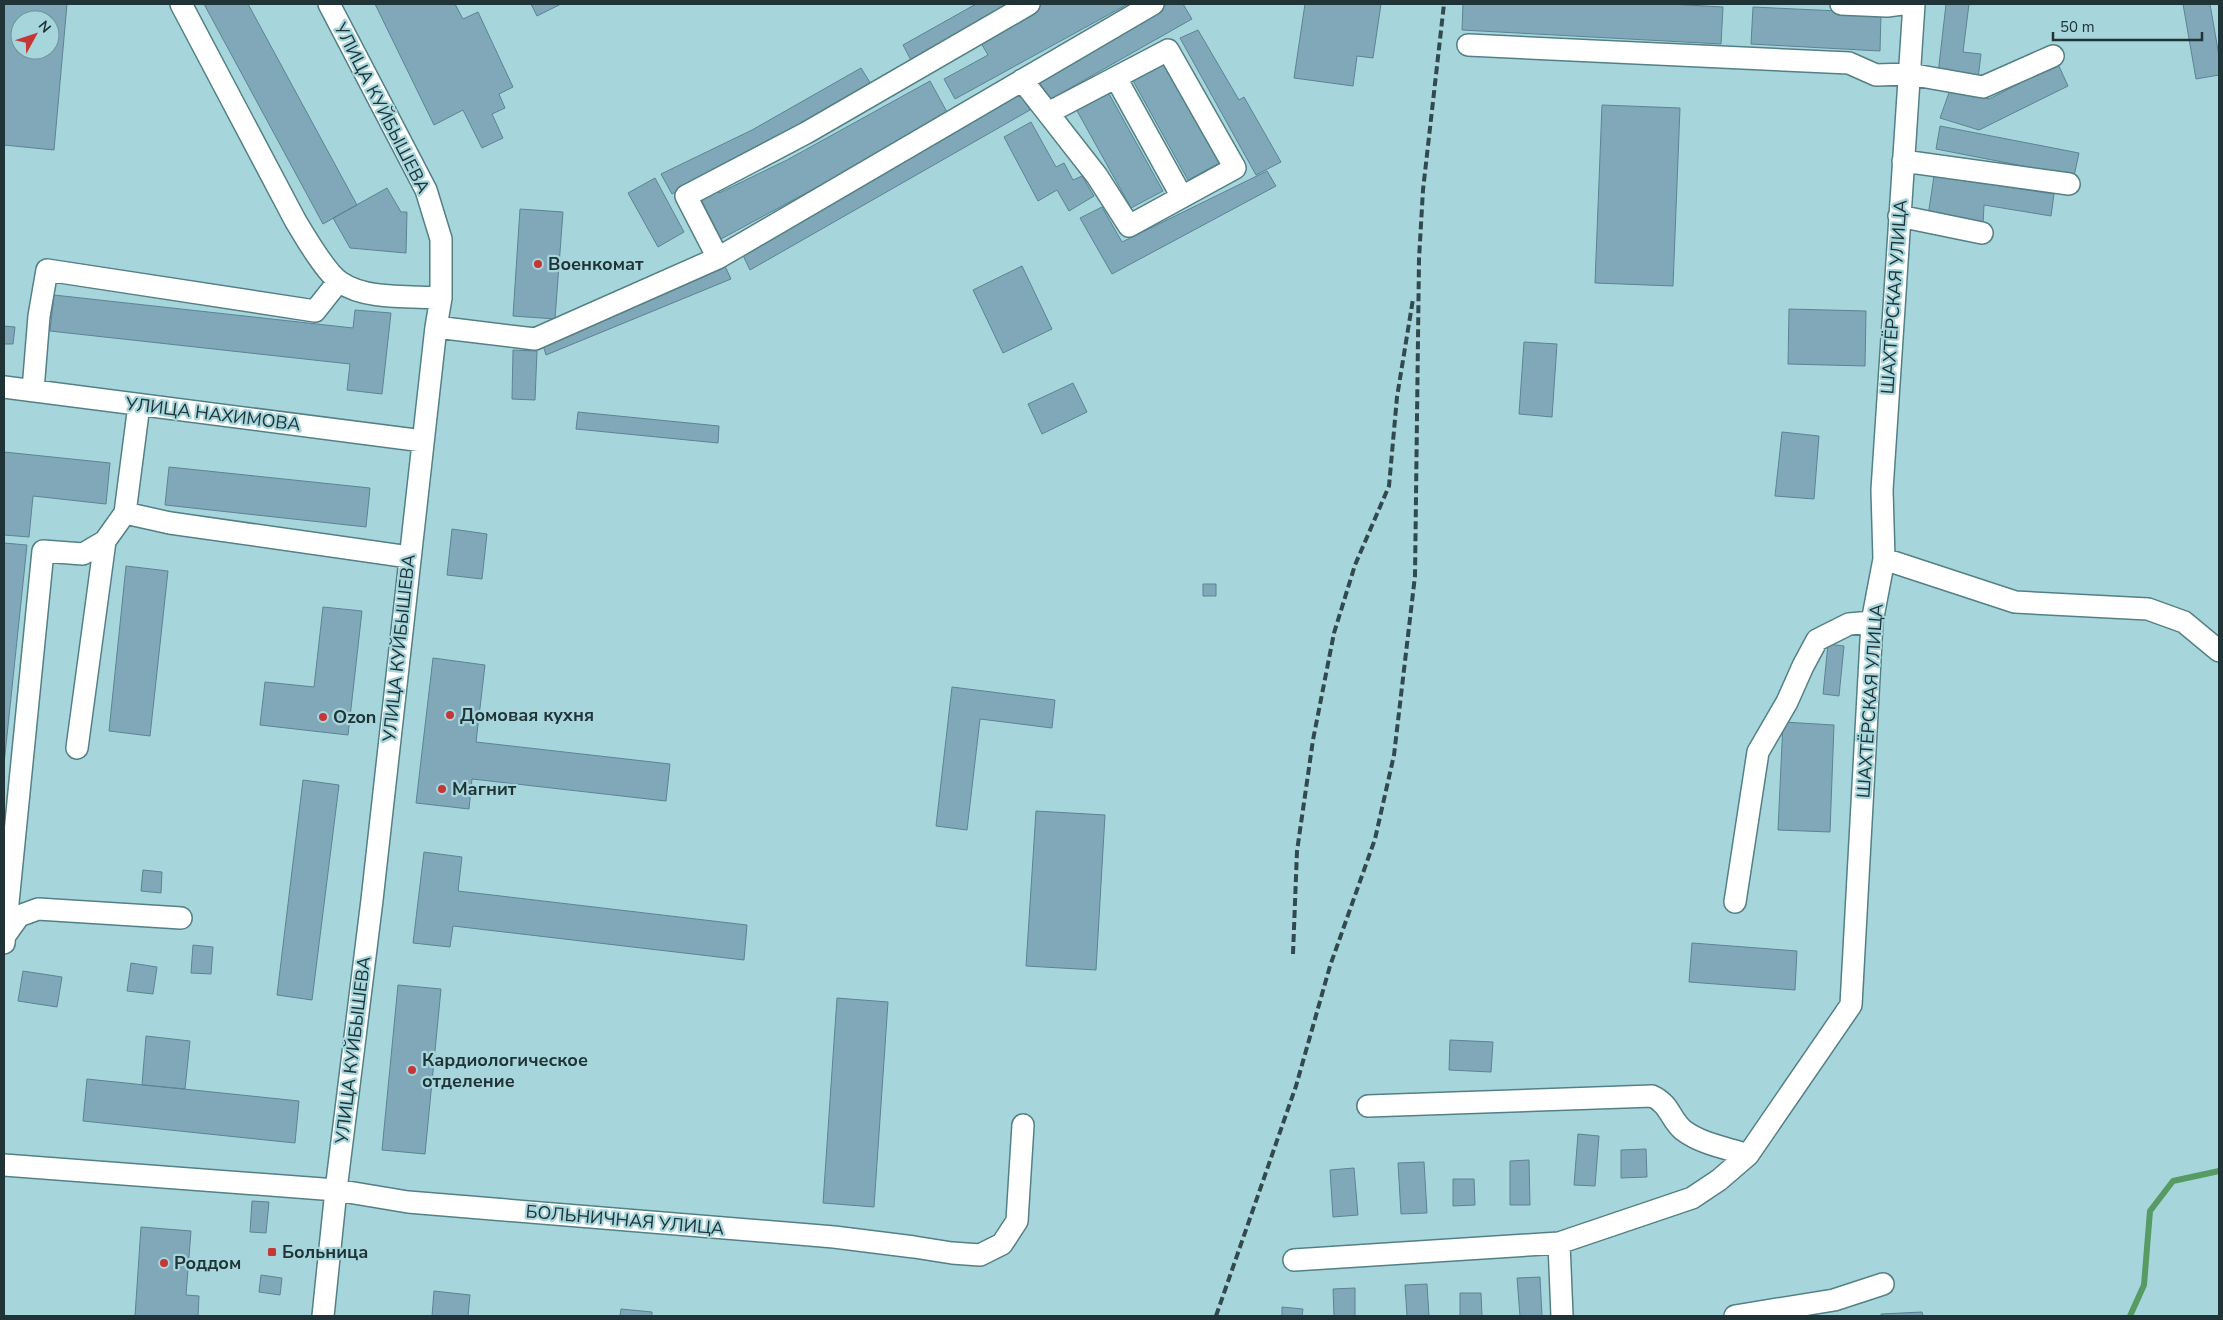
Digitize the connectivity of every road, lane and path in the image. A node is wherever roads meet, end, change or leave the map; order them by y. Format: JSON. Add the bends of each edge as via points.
{"nodes":[{"id":1,"x":181,"y":4,"type":"edge"},
{"id":2,"x":329,"y":4,"type":"edge"},
{"id":3,"x":1029,"y":4,"type":"edge"},
{"id":4,"x":1152,"y":4,"type":"edge"},
{"id":5,"x":1841,"y":4,"type":"edge"},
{"id":6,"x":1902,"y":4,"type":"edge"},
{"id":7,"x":1914,"y":4,"type":"edge"},
{"id":8,"x":1468,"y":45,"type":"dead end"},
{"id":9,"x":2053,"y":56,"type":"dead end"},
{"id":10,"x":1909,"y":74,"type":"junction"},
{"id":11,"x":1116,"y":78,"type":"junction"},
{"id":12,"x":1022,"y":80,"type":"junction"},
{"id":13,"x":1048,"y":113,"type":"junction"},
{"id":14,"x":1903,"y":162,"type":"junction"},
{"id":15,"x":2070,"y":184,"type":"dead end"},
{"id":16,"x":1182,"y":197,"type":"junction"},
{"id":17,"x":1900,"y":216,"type":"junction"},
{"id":18,"x":1982,"y":233,"type":"dead end"},
{"id":19,"x":718,"y":258,"type":"junction"},
{"id":20,"x":338,"y":282,"type":"junction"},
{"id":21,"x":441,"y":298,"type":"junction"},
{"id":22,"x":436,"y":327,"type":"junction"},
{"id":23,"x":4,"y":387,"type":"edge"},
{"id":24,"x":33,"y":390,"type":"junction"},
{"id":25,"x":139,"y":405,"type":"junction"},
{"id":26,"x":423,"y":441,"type":"junction"},
{"id":27,"x":125,"y":513,"type":"junction"},
{"id":28,"x":105,"y":541,"type":"junction"},
{"id":29,"x":409,"y":557,"type":"junction"},
{"id":30,"x":1884,"y":559,"type":"junction"},
{"id":31,"x":1872,"y":622,"type":"junction"},
{"id":32,"x":2219,"y":651,"type":"edge"},
{"id":33,"x":77,"y":748,"type":"dead end"},
{"id":34,"x":1735,"y":902,"type":"dead end"},
{"id":35,"x":181,"y":918,"type":"dead end"},
{"id":36,"x":4,"y":937,"type":"edge"},
{"id":37,"x":4,"y":943,"type":"edge"},
{"id":38,"x":1368,"y":1106,"type":"dead end"},
{"id":39,"x":1023,"y":1125,"type":"dead end"},
{"id":40,"x":1748,"y":1154,"type":"junction"},
{"id":41,"x":4,"y":1165,"type":"edge"},
{"id":42,"x":336,"y":1190,"type":"junction"},
{"id":43,"x":1559,"y":1243,"type":"junction"},
{"id":44,"x":1294,"y":1260,"type":"dead end"},
{"id":45,"x":1883,"y":1284,"type":"dead end"},
{"id":46,"x":324,"y":1316,"type":"edge"},
{"id":47,"x":1562,"y":1316,"type":"edge"},
{"id":48,"x":1735,"y":1316,"type":"edge"}],
"edges":[{"from":1,"to":20,"type":"street","via":[[295,220]]},
{"from":2,"to":21,"type":"street","name":"УЛИЦА КУЙБЫШЕВА","via":[[426,190],[441,239]]},
{"from":3,"to":19,"type":"street","via":[[806,132],[686,196]]},
{"from":4,"to":12,"type":"street"},
{"from":5,"to":6,"type":"street"},
{"from":7,"to":10,"type":"street","name":"ШАХТЁРСКАЯ УЛИЦА"},
{"from":8,"to":10,"type":"street","via":[[1849,63],[1876,75]]},
{"from":9,"to":10,"type":"street","via":[[1983,87]]},
{"from":10,"to":14,"type":"street","name":"ШАХТЁРСКАЯ УЛИЦА"},
{"from":11,"to":13,"type":"street"},
{"from":11,"to":16,"type":"street"},
{"from":11,"to":16,"type":"street","via":[[1168,50],[1235,168]]},
{"from":12,"to":13,"type":"street"},
{"from":12,"to":19,"type":"street"},
{"from":13,"to":16,"type":"street","via":[[1097,176],[1129,226]]},
{"from":14,"to":15,"type":"street"},
{"from":14,"to":17,"type":"street","name":"ШАХТЁРСКАЯ УЛИЦА"},
{"from":17,"to":18,"type":"street"},
{"from":17,"to":30,"type":"street","name":"ШАХТЁРСКАЯ УЛИЦА","via":[[1882,490]]},
{"from":19,"to":22,"type":"street","via":[[535,339]]},
{"from":20,"to":21,"type":"street","via":[[361,293]]},
{"from":20,"to":24,"type":"street","via":[[315,311],[47,270],[39,316]]},
{"from":21,"to":22,"type":"street","name":"УЛИЦА КУЙБЫШЕВА"},
{"from":22,"to":26,"type":"street","name":"УЛИЦА КУЙБЫШЕВА"},
{"from":23,"to":24,"type":"street","name":"УЛИЦА НАХИМОВА"},
{"from":24,"to":25,"type":"street","name":"УЛИЦА НАХИМОВА"},
{"from":25,"to":26,"type":"street","name":"УЛИЦА НАХИМОВА"},
{"from":25,"to":27,"type":"street"},
{"from":26,"to":29,"type":"street","name":"УЛИЦА КУЙБЫШЕВА"},
{"from":27,"to":28,"type":"street"},
{"from":27,"to":29,"type":"street","via":[[170,523]]},
{"from":28,"to":33,"type":"street"},
{"from":28,"to":36,"type":"street","via":[[83,554],[43,551]]},
{"from":29,"to":42,"type":"street","name":"УЛИЦА КУЙБЫШЕВА","via":[[372,900]]},
{"from":30,"to":31,"type":"street","name":"ШАХТЁРСКАЯ УЛИЦА"},
{"from":30,"to":32,"type":"street","via":[[2015,602],[2148,608],[2184,622]]},
{"from":31,"to":34,"type":"street","via":[[1850,624],[1817,640],[1758,752]]},
{"from":31,"to":40,"type":"street","name":"ШАХТЁРСКАЯ УЛИЦА","via":[[1851,1006]]},
{"from":35,"to":36,"type":"street","via":[[38,910],[19,916]]},
{"from":36,"to":37,"type":"street"},
{"from":38,"to":40,"type":"street","via":[[1652,1096],[1662,1101],[1682,1129],[1702,1141]]},
{"from":39,"to":42,"type":"street","name":"БОЛЬНИЧНАЯ УЛИЦА","via":[[1017,1221],[1002,1244],[980,1255],[834,1237],[408,1202]]},
{"from":40,"to":43,"type":"street","name":"ШАХТЁРСКАЯ УЛИЦА","via":[[1719,1180],[1692,1198]]},
{"from":41,"to":42,"type":"street","name":"БОЛЬНИЧНАЯ УЛИЦА"},
{"from":42,"to":46,"type":"street","name":"УЛИЦА КУЙБЫШЕВА"},
{"from":43,"to":44,"type":"street","name":"ШАХТЁРСКАЯ УЛИЦА"},
{"from":43,"to":47,"type":"street"},
{"from":45,"to":48,"type":"street","via":[[1834,1300]]}]}
